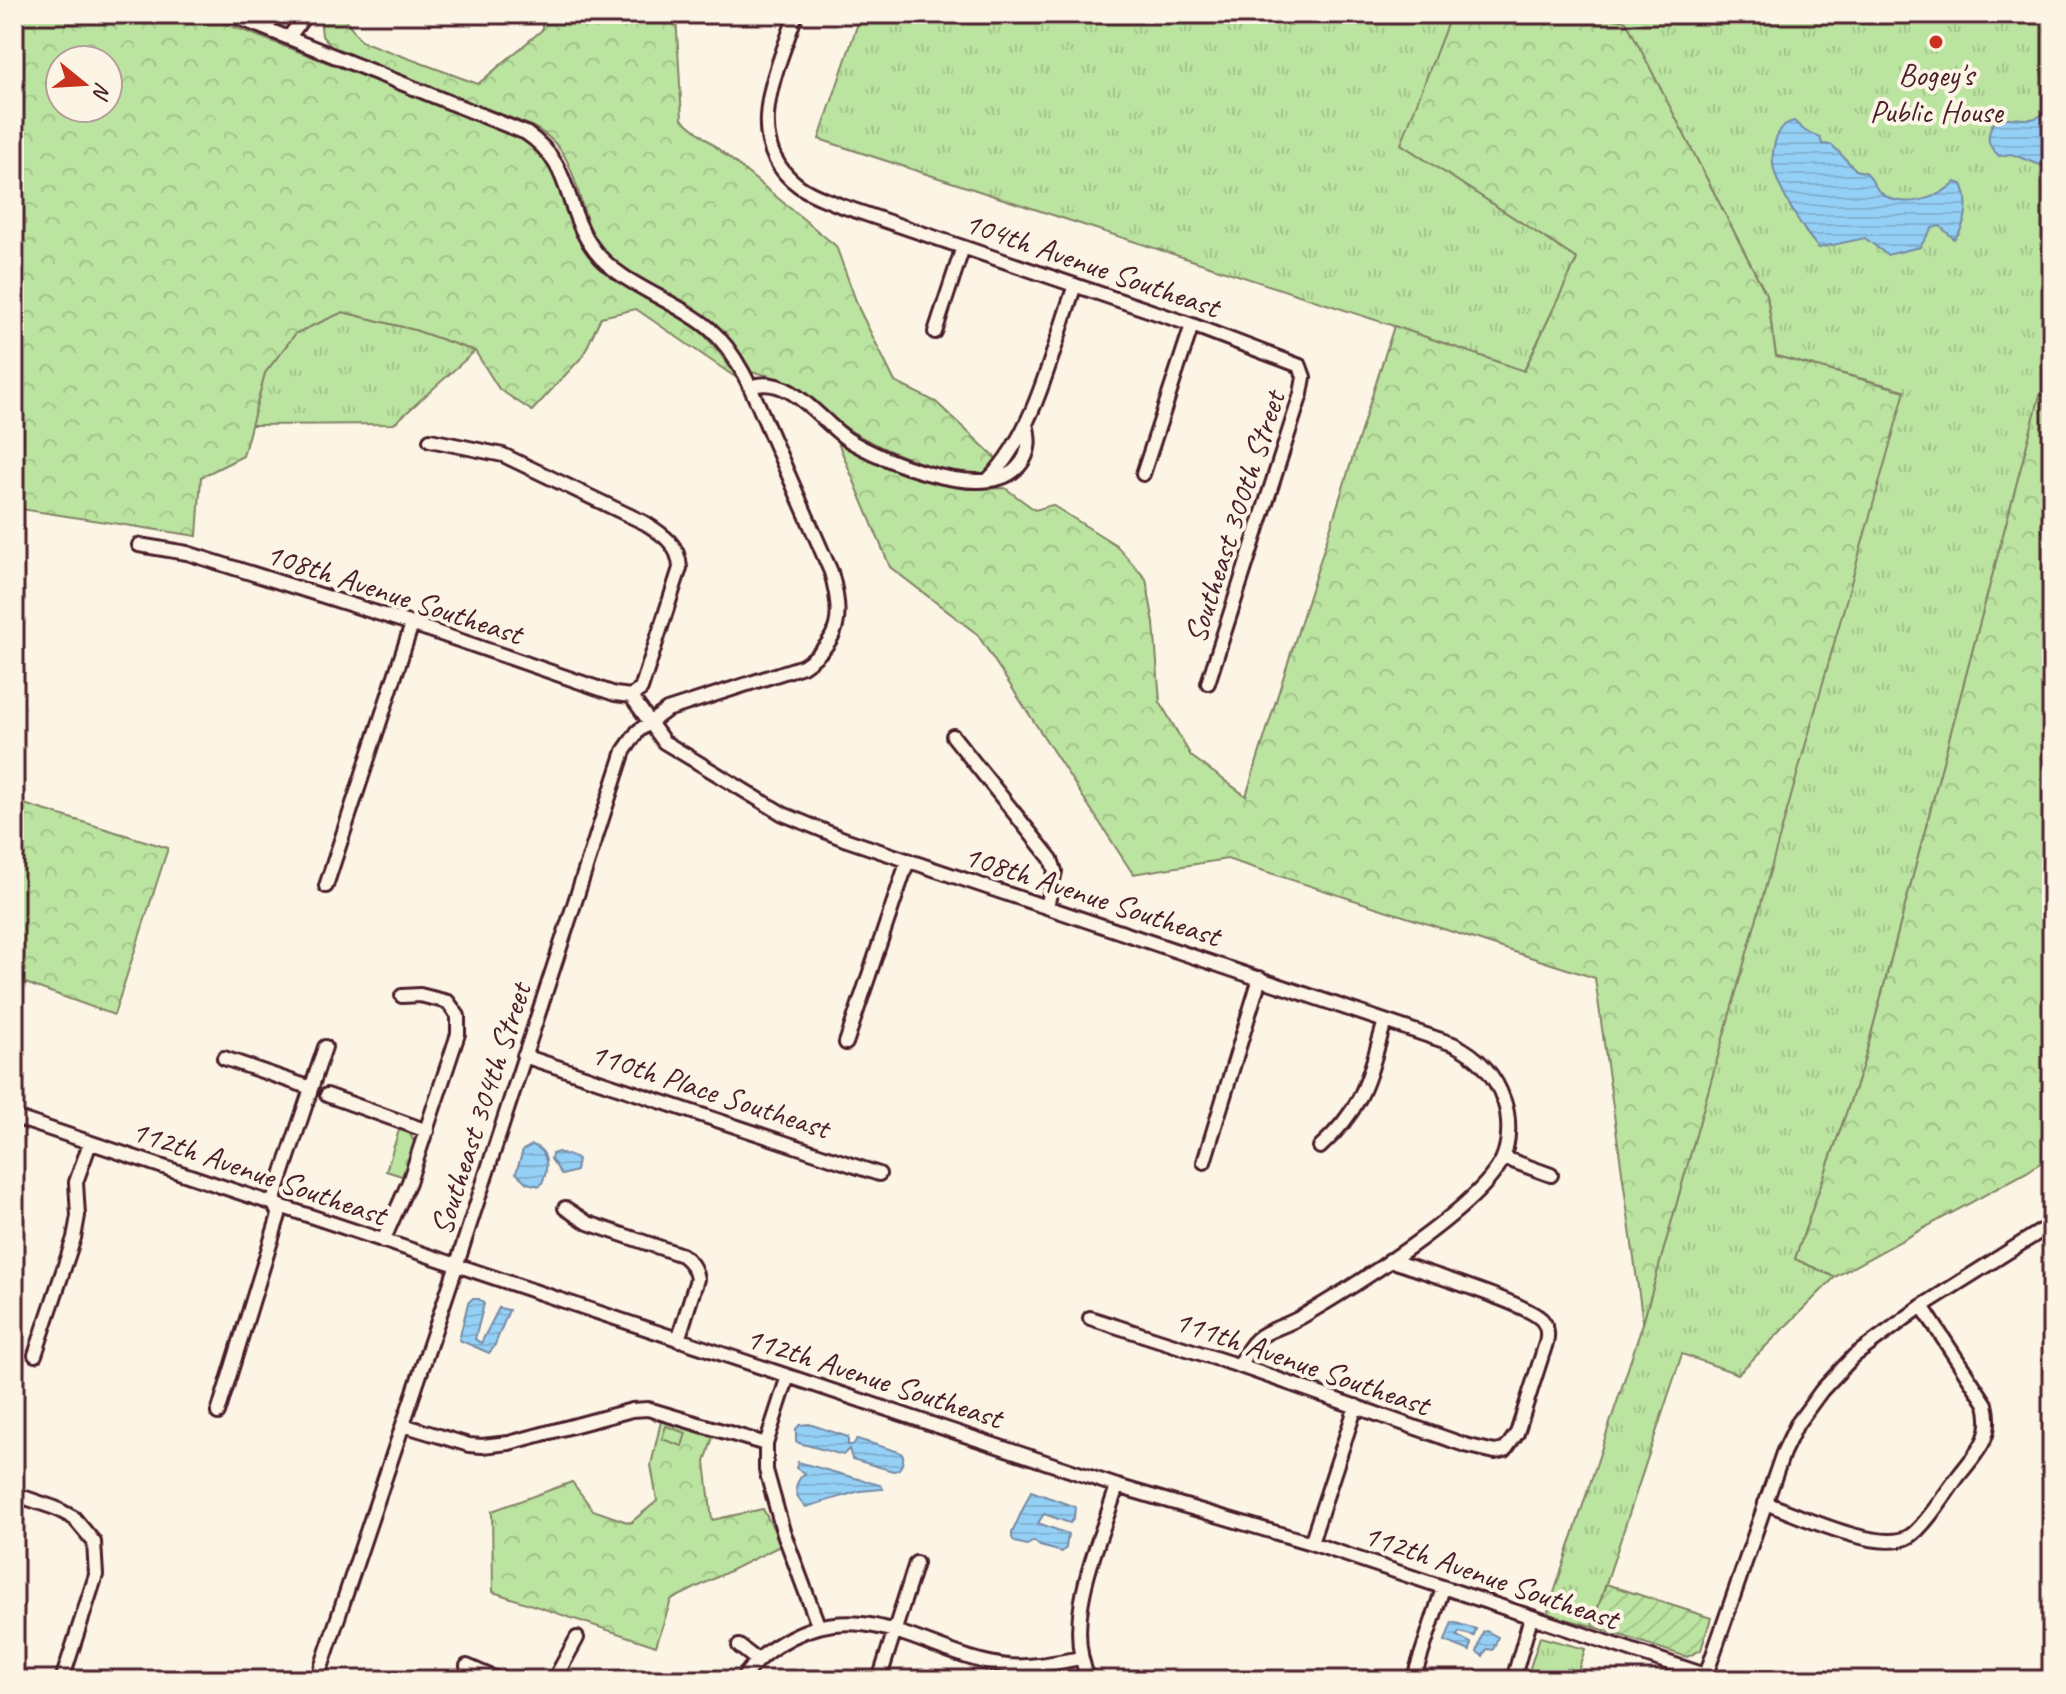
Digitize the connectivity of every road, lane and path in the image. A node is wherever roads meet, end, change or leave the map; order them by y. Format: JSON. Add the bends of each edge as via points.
{"nodes":[{"id":1,"x":229,"y":14,"type":"edge"},
{"id":2,"x":306,"y":14,"type":"edge"},
{"id":3,"x":796,"y":14,"type":"edge"},
{"id":4,"x":289,"y":37,"type":"junction"},
{"id":5,"x":963,"y":247,"type":"junction"},
{"id":6,"x":1075,"y":285,"type":"junction"},
{"id":7,"x":1192,"y":325,"type":"junction"},
{"id":8,"x":935,"y":332,"type":"dead end"},
{"id":9,"x":1300,"y":366,"type":"joint"},
{"id":10,"x":750,"y":387,"type":"junction"},
{"id":11,"x":1026,"y":424,"type":"junction"},
{"id":12,"x":430,"y":440,"type":"dead end"},
{"id":13,"x":1143,"y":474,"type":"dead end"},
{"id":14,"x":988,"y":480,"type":"junction"},
{"id":15,"x":139,"y":545,"type":"dead end"},
{"id":16,"x":412,"y":624,"type":"junction"},
{"id":17,"x":1208,"y":683,"type":"dead end"},
{"id":18,"x":631,"y":696,"type":"junction"},
{"id":19,"x":649,"y":722,"type":"junction"},
{"id":20,"x":953,"y":736,"type":"dead end"},
{"id":21,"x":908,"y":860,"type":"junction"},
{"id":22,"x":326,"y":886,"type":"dead end"},
{"id":23,"x":1047,"y":907,"type":"junction"},
{"id":24,"x":1260,"y":978,"type":"junction"},
{"id":25,"x":402,"y":996,"type":"dead end"},
{"id":26,"x":1385,"y":1021,"type":"junction"},
{"id":27,"x":846,"y":1043,"type":"dead end"},
{"id":28,"x":325,"y":1047,"type":"dead end"},
{"id":29,"x":524,"y":1056,"type":"junction"},
{"id":30,"x":224,"y":1058,"type":"dead end"},
{"id":31,"x":311,"y":1088,"type":"junction"},
{"id":32,"x":327,"y":1095,"type":"dead end"},
{"id":33,"x":14,"y":1117,"type":"edge"},
{"id":34,"x":427,"y":1131,"type":"junction"},
{"id":35,"x":90,"y":1143,"type":"junction"},
{"id":36,"x":1320,"y":1147,"type":"dead end"},
{"id":37,"x":1504,"y":1158,"type":"junction"},
{"id":38,"x":1204,"y":1162,"type":"dead end"},
{"id":39,"x":879,"y":1174,"type":"dead end"},
{"id":40,"x":1551,"y":1175,"type":"dead end"},
{"id":41,"x":273,"y":1202,"type":"junction"},
{"id":42,"x":565,"y":1208,"type":"dead end"},
{"id":43,"x":2052,"y":1224,"type":"edge"},
{"id":44,"x":383,"y":1241,"type":"junction"},
{"id":45,"x":1390,"y":1260,"type":"junction"},
{"id":46,"x":456,"y":1267,"type":"junction"},
{"id":47,"x":1922,"y":1306,"type":"junction"},
{"id":48,"x":1090,"y":1318,"type":"dead end"},
{"id":49,"x":678,"y":1340,"type":"junction"},
{"id":50,"x":35,"y":1355,"type":"dead end"},
{"id":51,"x":1240,"y":1366,"type":"junction"},
{"id":52,"x":788,"y":1376,"type":"junction"},
{"id":53,"x":1356,"y":1406,"type":"junction"},
{"id":54,"x":218,"y":1413,"type":"dead end"},
{"id":55,"x":403,"y":1425,"type":"junction"},
{"id":56,"x":766,"y":1444,"type":"junction"},
{"id":57,"x":1117,"y":1486,"type":"junction"},
{"id":58,"x":14,"y":1494,"type":"edge"},
{"id":59,"x":1765,"y":1503,"type":"junction"},
{"id":60,"x":1311,"y":1543,"type":"junction"},
{"id":61,"x":916,"y":1563,"type":"dead end"},
{"id":62,"x":1443,"y":1588,"type":"junction"},
{"id":63,"x":1531,"y":1617,"type":"junction"},
{"id":64,"x":818,"y":1625,"type":"junction"},
{"id":65,"x":895,"y":1629,"type":"junction"},
{"id":66,"x":577,"y":1638,"type":"dead end"},
{"id":67,"x":739,"y":1646,"type":"dead end"},
{"id":68,"x":1081,"y":1658,"type":"junction"},
{"id":69,"x":757,"y":1660,"type":"junction"},
{"id":70,"x":467,"y":1666,"type":"dead end"},
{"id":71,"x":1008,"y":1666,"type":"junction"},
{"id":72,"x":1706,"y":1675,"type":"junction"},
{"id":73,"x":62,"y":1680,"type":"edge"},
{"id":74,"x":317,"y":1680,"type":"edge"},
{"id":75,"x":499,"y":1680,"type":"edge"},
{"id":76,"x":554,"y":1680,"type":"edge"},
{"id":77,"x":742,"y":1680,"type":"edge"},
{"id":78,"x":879,"y":1680,"type":"edge"},
{"id":79,"x":1008,"y":1680,"type":"edge"},
{"id":80,"x":1089,"y":1680,"type":"edge"},
{"id":81,"x":1413,"y":1680,"type":"edge"},
{"id":82,"x":1513,"y":1680,"type":"edge"},
{"id":83,"x":1720,"y":1680,"type":"edge"}],
"edges":[{"from":1,"to":4,"type":"street"},
{"from":2,"to":4,"type":"street"},
{"from":3,"to":5,"type":"street","name":"104th Avenue Southeast","via":[[765,119],[780,165],[808,192]]},
{"from":4,"to":10,"type":"street","via":[[543,144],[560,168],[575,216],[596,253],[711,330]]},
{"from":5,"to":6,"type":"street","name":"104th Avenue Southeast"},
{"from":5,"to":8,"type":"street"},
{"from":6,"to":7,"type":"street","name":"104th Avenue Southeast"},
{"from":6,"to":11,"type":"street"},
{"from":7,"to":9,"type":"street","name":"104th Avenue Southeast"},
{"from":7,"to":13,"type":"street"},
{"from":9,"to":17,"type":"street","name":"Southeast 300th Street","via":[[1301,394]]},
{"from":10,"to":14,"type":"street","via":[[761,383],[790,392],[849,441],[887,459],[957,479]]},
{"from":10,"to":19,"type":"street","via":[[831,572],[839,598],[836,627],[821,654],[803,666],[667,710]]},
{"from":11,"to":14,"type":"street"},
{"from":11,"to":14,"type":"street","via":[[1028,447],[1017,468]]},
{"from":12,"to":18,"type":"street","via":[[503,455],[631,515],[676,549],[680,568],[641,689]]},
{"from":15,"to":16,"type":"street","name":"108th Avenue Southeast","via":[[187,553]]},
{"from":16,"to":18,"type":"street","name":"108th Avenue Southeast"},
{"from":16,"to":22,"type":"street"},
{"from":18,"to":19,"type":"street"},
{"from":19,"to":21,"type":"street","name":"108th Avenue Southeast","via":[[664,742],[783,814]]},
{"from":19,"to":29,"type":"street","name":"Southeast 304th Street","via":[[620,761]]},
{"from":20,"to":23,"type":"street","via":[[1051,859],[1055,871]]},
{"from":21,"to":23,"type":"street","name":"108th Avenue Southeast"},
{"from":21,"to":27,"type":"street"},
{"from":23,"to":24,"type":"street","name":"108th Avenue Southeast"},
{"from":24,"to":26,"type":"street","name":"108th Avenue Southeast"},
{"from":24,"to":38,"type":"street"},
{"from":25,"to":34,"type":"street","via":[[440,999],[458,1016],[458,1034]]},
{"from":26,"to":36,"type":"street","via":[[1363,1096]]},
{"from":26,"to":37,"type":"street","name":"108th Avenue Southeast","via":[[1470,1053],[1492,1076],[1509,1114]]},
{"from":28,"to":31,"type":"street"},
{"from":29,"to":39,"type":"street","name":"110th Place Southeast"},
{"from":29,"to":46,"type":"street","name":"Southeast 304th Street"},
{"from":30,"to":31,"type":"street"},
{"from":31,"to":41,"type":"street"},
{"from":32,"to":34,"type":"street"},
{"from":33,"to":35,"type":"street","name":"112th Avenue Southeast"},
{"from":34,"to":44,"type":"street"},
{"from":35,"to":41,"type":"street","name":"112th Avenue Southeast"},
{"from":35,"to":50,"type":"street","via":[[76,1182],[76,1228]]},
{"from":37,"to":40,"type":"street"},
{"from":37,"to":45,"type":"street","via":[[1472,1198]]},
{"from":41,"to":44,"type":"street","name":"112th Avenue Southeast"},
{"from":41,"to":54,"type":"street","via":[[279,1215]]},
{"from":42,"to":49,"type":"street","via":[[588,1223],[682,1255],[695,1268],[697,1279]]},
{"from":43,"to":47,"type":"street"},
{"from":44,"to":46,"type":"street","name":"112th Avenue Southeast"},
{"from":45,"to":51,"type":"street","via":[[1300,1317],[1254,1339]]},
{"from":45,"to":53,"type":"street","name":"111th Avenue Southeast","via":[[1520,1307],[1543,1321],[1546,1343],[1517,1433],[1499,1452]]},
{"from":46,"to":49,"type":"street","name":"112th Avenue Southeast"},
{"from":46,"to":55,"type":"street","name":"Southeast 304th Street"},
{"from":47,"to":59,"type":"street","via":[[1854,1356],[1822,1390],[1797,1424]]},
{"from":47,"to":59,"type":"street","via":[[1986,1404],[1990,1419],[1980,1448],[1916,1532],[1899,1541],[1864,1538]]},
{"from":48,"to":51,"type":"street","name":"111th Avenue Southeast"},
{"from":49,"to":52,"type":"street","name":"112th Avenue Southeast"},
{"from":51,"to":53,"type":"street","name":"111th Avenue Southeast"},
{"from":52,"to":56,"type":"street"},
{"from":52,"to":57,"type":"street","name":"112th Avenue Southeast"},
{"from":53,"to":60,"type":"street"},
{"from":55,"to":56,"type":"street","via":[[482,1446],[648,1409]]},
{"from":55,"to":74,"type":"street","name":"Southeast 304th Street"},
{"from":56,"to":64,"type":"street","via":[[770,1489]]},
{"from":57,"to":60,"type":"street","name":"112th Avenue Southeast"},
{"from":57,"to":68,"type":"street","via":[[1080,1607]]},
{"from":58,"to":73,"type":"street","via":[[74,1518],[94,1542],[96,1575]]},
{"from":59,"to":72,"type":"street"},
{"from":60,"to":62,"type":"street","name":"112th Avenue Southeast"},
{"from":61,"to":65,"type":"street"},
{"from":62,"to":63,"type":"street","name":"112th Avenue Southeast"},
{"from":62,"to":81,"type":"street"},
{"from":63,"to":72,"type":"street","name":"112th Avenue Southeast"},
{"from":63,"to":82,"type":"street"},
{"from":64,"to":65,"type":"street"},
{"from":64,"to":69,"type":"street"},
{"from":65,"to":71,"type":"street"},
{"from":65,"to":78,"type":"street"},
{"from":66,"to":76,"type":"street"},
{"from":67,"to":69,"type":"street"},
{"from":68,"to":71,"type":"street"},
{"from":68,"to":80,"type":"street"},
{"from":69,"to":77,"type":"street"},
{"from":70,"to":75,"type":"street"},
{"from":71,"to":79,"type":"street"},
{"from":72,"to":83,"type":"street","name":"112th Avenue Southeast"}]}
